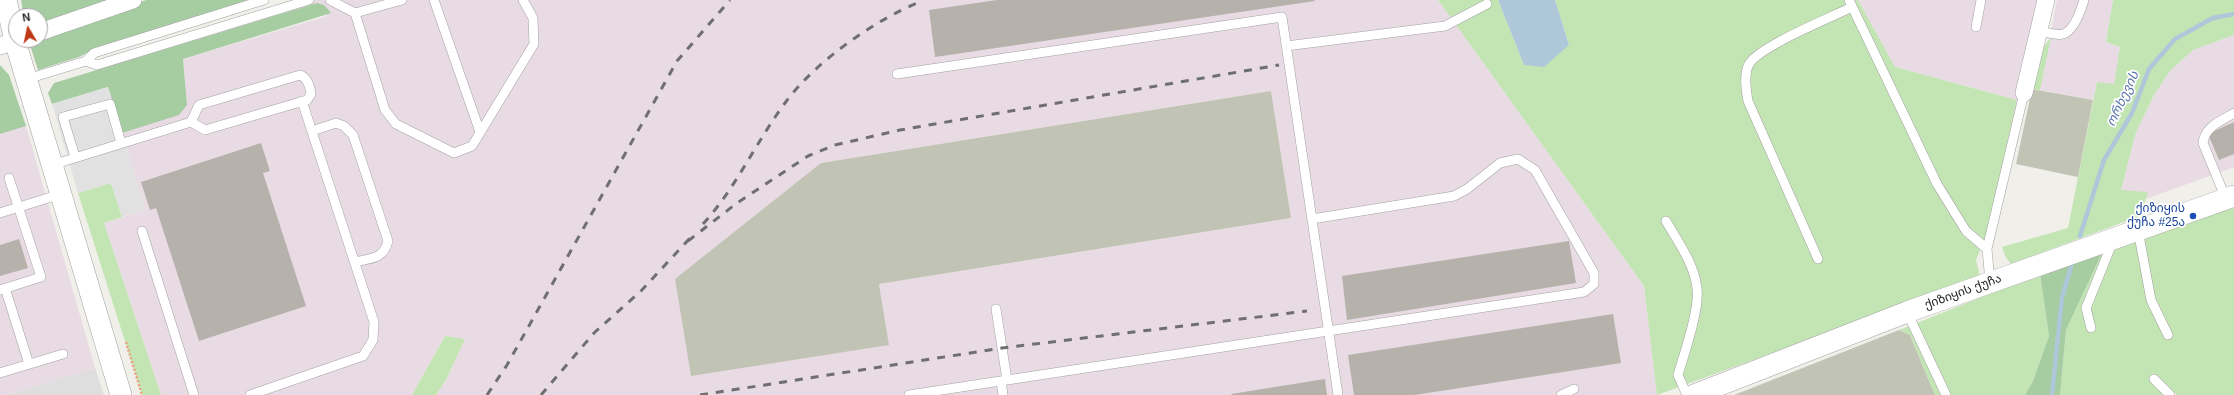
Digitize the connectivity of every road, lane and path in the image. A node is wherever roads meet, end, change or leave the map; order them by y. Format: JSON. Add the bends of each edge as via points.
{"nodes":[{"id":1,"x":6,"y":0,"type":"edge"},
{"id":2,"x":133,"y":0,"type":"edge"},
{"id":3,"x":264,"y":0,"type":"edge"},
{"id":4,"x":309,"y":0,"type":"edge"},
{"id":5,"x":330,"y":0,"type":"edge"},
{"id":6,"x":402,"y":0,"type":"edge"},
{"id":7,"x":434,"y":0,"type":"edge"},
{"id":8,"x":523,"y":0,"type":"edge"},
{"id":9,"x":1981,"y":0,"type":"edge"},
{"id":10,"x":2046,"y":0,"type":"edge"},
{"id":11,"x":2084,"y":0,"type":"edge"},
{"id":12,"x":1850,"y":3,"type":"edge"},
{"id":13,"x":1486,"y":4,"type":"dead end"},
{"id":14,"x":355,"y":13,"type":"junction"},
{"id":15,"x":8,"y":17,"type":"edge"},
{"id":16,"x":1976,"y":27,"type":"dead end"},
{"id":17,"x":48,"y":29,"type":"edge"},
{"id":18,"x":2039,"y":31,"type":"junction"},
{"id":19,"x":1286,"y":46,"type":"junction"},
{"id":20,"x":14,"y":48,"type":"edge"},
{"id":21,"x":86,"y":62,"type":"junction"},
{"id":22,"x":897,"y":74,"type":"dead end"},
{"id":23,"x":27,"y":79,"type":"junction"},
{"id":24,"x":2024,"y":93,"type":"joint"},
{"id":25,"x":302,"y":101,"type":"junction"},
{"id":26,"x":2234,"y":113,"type":"edge"},
{"id":27,"x":191,"y":122,"type":"junction"},
{"id":28,"x":312,"y":131,"type":"junction"},
{"id":29,"x":480,"y":132,"type":"junction"},
{"id":30,"x":121,"y":143,"type":"junction"},
{"id":31,"x":75,"y":158,"type":"junction"},
{"id":32,"x":52,"y":165,"type":"junction"},
{"id":33,"x":10,"y":178,"type":"dead end"},
{"id":34,"x":61,"y":194,"type":"junction"},
{"id":35,"x":2230,"y":197,"type":"edge"},
{"id":36,"x":18,"y":207,"type":"junction"},
{"id":37,"x":0,"y":213,"type":"edge"},
{"id":38,"x":1312,"y":219,"type":"junction"},
{"id":39,"x":1666,"y":221,"type":"dead end"},
{"id":40,"x":2138,"y":230,"type":"junction"},
{"id":41,"x":142,"y":232,"type":"dead end"},
{"id":42,"x":2114,"y":238,"type":"junction"},
{"id":43,"x":1988,"y":249,"type":"junction"},
{"id":44,"x":1818,"y":259,"type":"dead end"},
{"id":45,"x":355,"y":262,"type":"junction"},
{"id":46,"x":1990,"y":282,"type":"junction"},
{"id":47,"x":2,"y":289,"type":"edge"},
{"id":48,"x":996,"y":309,"type":"dead end"},
{"id":49,"x":1907,"y":312,"type":"junction"},
{"id":50,"x":2091,"y":328,"type":"dead end"},
{"id":51,"x":1329,"y":331,"type":"junction"},
{"id":52,"x":2168,"y":335,"type":"dead end"},
{"id":53,"x":63,"y":354,"type":"dead end"},
{"id":54,"x":29,"y":364,"type":"junction"},
{"id":55,"x":0,"y":373,"type":"edge"},
{"id":56,"x":2154,"y":379,"type":"dead end"},
{"id":57,"x":1004,"y":380,"type":"junction"},
{"id":58,"x":1574,"y":389,"type":"dead end"},
{"id":59,"x":121,"y":395,"type":"edge"},
{"id":60,"x":194,"y":395,"type":"edge"},
{"id":61,"x":250,"y":395,"type":"edge"},
{"id":62,"x":909,"y":395,"type":"edge"},
{"id":63,"x":1004,"y":395,"type":"edge"},
{"id":64,"x":1338,"y":395,"type":"edge"},
{"id":65,"x":1561,"y":395,"type":"edge"},
{"id":66,"x":1687,"y":395,"type":"edge"},
{"id":67,"x":1694,"y":395,"type":"edge"},
{"id":68,"x":1946,"y":395,"type":"edge"},
{"id":69,"x":2170,"y":395,"type":"edge"}],
"edges":[{"from":1,"to":15,"type":"street"},
{"from":2,"to":17,"type":"street"},
{"from":3,"to":21,"type":"lane","via":[[94,53]]},
{"from":4,"to":21,"type":"lane","via":[[97,65]]},
{"from":5,"to":14,"type":"lane"},
{"from":6,"to":14,"type":"lane"},
{"from":7,"to":29,"type":"lane"},
{"from":8,"to":29,"type":"lane","via":[[533,18],[534,44]]},
{"from":9,"to":16,"type":"lane"},
{"from":10,"to":18,"type":"street"},
{"from":11,"to":18,"type":"lane","via":[[2073,25],[2067,32],[2062,35]]},
{"from":12,"to":43,"type":"lane","via":[[1937,184],[1966,231]]},
{"from":12,"to":44,"type":"lane","via":[[1761,52],[1749,65],[1746,88],[1748,101]]},
{"from":13,"to":19,"type":"lane","via":[[1444,26]]},
{"from":14,"to":29,"type":"lane","via":[[385,110],[396,124],[454,153],[472,146]]},
{"from":18,"to":24,"type":"street"},
{"from":19,"to":22,"type":"lane","via":[[1282,16]]},
{"from":19,"to":38,"type":"lane"},
{"from":20,"to":23,"type":"street"},
{"from":21,"to":23,"type":"lane"},
{"from":23,"to":32,"type":"street"},
{"from":24,"to":43,"type":"lane"},
{"from":25,"to":27,"type":"lane","via":[[204,130]]},
{"from":25,"to":27,"type":"lane","via":[[307,100],[311,94],[305,77],[300,75],[199,104]]},
{"from":25,"to":28,"type":"lane"},
{"from":26,"to":35,"type":"lane","via":[[2209,128],[2204,134],[2203,143]]},
{"from":27,"to":30,"type":"lane"},
{"from":28,"to":45,"type":"lane"},
{"from":28,"to":45,"type":"lane","via":[[336,123],[344,126],[352,135],[388,241],[380,256]]},
{"from":30,"to":31,"type":"lane"},
{"from":30,"to":31,"type":"lane","via":[[110,104],[63,117]]},
{"from":31,"to":32,"type":"lane"},
{"from":32,"to":34,"type":"street"},
{"from":33,"to":36,"type":"lane"},
{"from":34,"to":36,"type":"lane"},
{"from":34,"to":59,"type":"street"},
{"from":35,"to":40,"type":"street","name":"ქიზიყის ქუჩა"},
{"from":36,"to":37,"type":"lane"},
{"from":36,"to":47,"type":"lane","via":[[40,277]]},
{"from":38,"to":51,"type":"lane"},
{"from":38,"to":51,"type":"lane","via":[[1454,196],[1468,189],[1500,163],[1518,159],[1535,170],[1594,273],[1594,284],[1584,292]]},
{"from":39,"to":66,"type":"lane","via":[[1689,259],[1698,289],[1693,325],[1678,375]]},
{"from":40,"to":42,"type":"street","name":"ქიზიყის ქუჩა"},
{"from":40,"to":52,"type":"lane","via":[[2150,300]]},
{"from":41,"to":60,"type":"lane"},
{"from":42,"to":46,"type":"street","name":"ქიზიყის ქუჩა"},
{"from":42,"to":50,"type":"lane","via":[[2086,308]]},
{"from":43,"to":46,"type":"lane"},
{"from":45,"to":61,"type":"lane","via":[[374,322],[373,340],[363,356]]},
{"from":46,"to":49,"type":"street","name":"ქიზიყის ქუჩა"},
{"from":47,"to":54,"type":"lane"},
{"from":48,"to":57,"type":"lane"},
{"from":49,"to":67,"type":"street","name":"ქიზიყის ქუჩა"},
{"from":49,"to":68,"type":"lane"},
{"from":51,"to":57,"type":"lane"},
{"from":51,"to":64,"type":"lane"},
{"from":53,"to":54,"type":"lane"},
{"from":54,"to":55,"type":"lane"},
{"from":56,"to":69,"type":"lane"},
{"from":57,"to":62,"type":"lane"},
{"from":57,"to":63,"type":"lane"},
{"from":58,"to":65,"type":"lane"}]}
